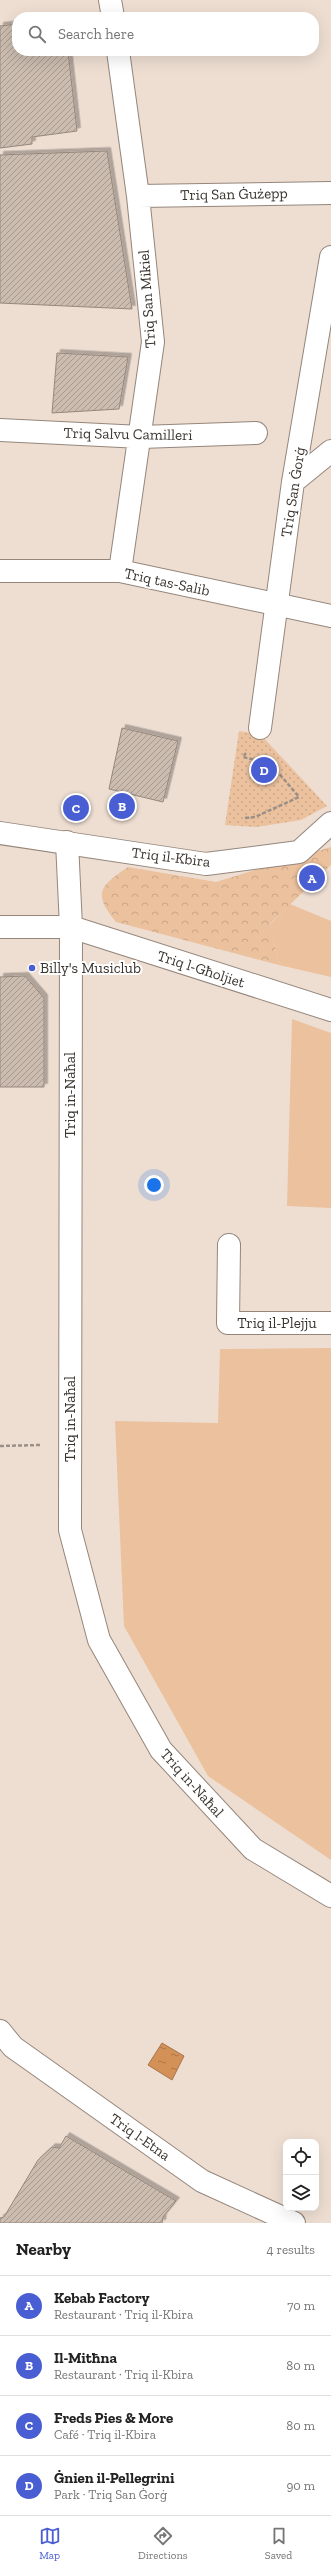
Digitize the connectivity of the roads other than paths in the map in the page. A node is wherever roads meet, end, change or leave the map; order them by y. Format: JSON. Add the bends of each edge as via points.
{"nodes":[{"id":1,"x":110,"y":0,"type":"edge"},
{"id":2,"x":112,"y":12,"type":"edge"},
{"id":3,"x":119,"y":56,"type":"edge"},
{"id":4,"x":331,"y":193,"type":"edge"},
{"id":5,"x":138,"y":196,"type":"junction"},
{"id":6,"x":331,"y":257,"type":"edge"},
{"id":7,"x":0,"y":430,"type":"edge"},
{"id":8,"x":256,"y":433,"type":"dead end"},
{"id":9,"x":141,"y":437,"type":"junction"},
{"id":10,"x":331,"y":451,"type":"edge"},
{"id":11,"x":293,"y":482,"type":"junction"},
{"id":12,"x":0,"y":571,"type":"edge"},
{"id":13,"x":120,"y":571,"type":"junction"},
{"id":14,"x":276,"y":604,"type":"junction"},
{"id":15,"x":331,"y":616,"type":"edge"},
{"id":16,"x":260,"y":728,"type":"road end"},
{"id":17,"x":331,"y":823,"type":"edge"},
{"id":18,"x":0,"y":833,"type":"edge"},
{"id":19,"x":67,"y":842,"type":"junction"},
{"id":20,"x":0,"y":927,"type":"edge"},
{"id":21,"x":70,"y":927,"type":"junction"},
{"id":22,"x":331,"y":1010,"type":"edge"},
{"id":23,"x":229,"y":1245,"type":"dead end"},
{"id":24,"x":331,"y":1323,"type":"edge"},
{"id":25,"x":331,"y":1896,"type":"edge"},
{"id":26,"x":0,"y":2031,"type":"edge"},
{"id":27,"x":294,"y":2223,"type":"edge"}],
"edges":[{"from":1,"to":2,"type":"street"},
{"from":3,"to":5,"type":"street","name":"Triq San Mikiel"},
{"from":4,"to":5,"type":"street","name":"Triq San Ġużepp"},
{"from":5,"to":9,"type":"street","name":"Triq San Mikiel","via":[[153,342]]},
{"from":6,"to":11,"type":"street","name":"Triq San Ġorġ"},
{"from":7,"to":9,"type":"street","name":"Triq Salvu Camilleri"},
{"from":8,"to":9,"type":"street","name":"Triq Salvu Camilleri"},
{"from":9,"to":13,"type":"street","name":"Triq San Mikiel"},
{"from":10,"to":11,"type":"street"},
{"from":11,"to":14,"type":"street","name":"Triq San Ġorġ"},
{"from":12,"to":13,"type":"street","name":"Triq tas-Salib"},
{"from":13,"to":14,"type":"street","name":"Triq tas-Salib"},
{"from":14,"to":15,"type":"street","name":"Triq tas-Salib"},
{"from":14,"to":16,"type":"street","name":"Triq San Ġorġ"},
{"from":17,"to":19,"type":"street","name":"Triq il-Kbira","via":[[299,852],[206,864]]},
{"from":18,"to":19,"type":"street","name":"Triq il-Kbira"},
{"from":19,"to":21,"type":"street","name":"Triq in-Naħal"},
{"from":20,"to":21,"type":"street","name":"Triq l-Għoljiet"},
{"from":21,"to":22,"type":"street","name":"Triq l-Għoljiet"},
{"from":21,"to":25,"type":"street","name":"Triq in-Naħal","via":[[70,1530],[100,1640],[160,1750],[253,1848]]},
{"from":23,"to":24,"type":"street","name":"Triq il-Plejju","via":[[228,1323]]},
{"from":26,"to":27,"type":"street","name":"Triq l-Etna","via":[[13,2047],[202,2181]]}]}
